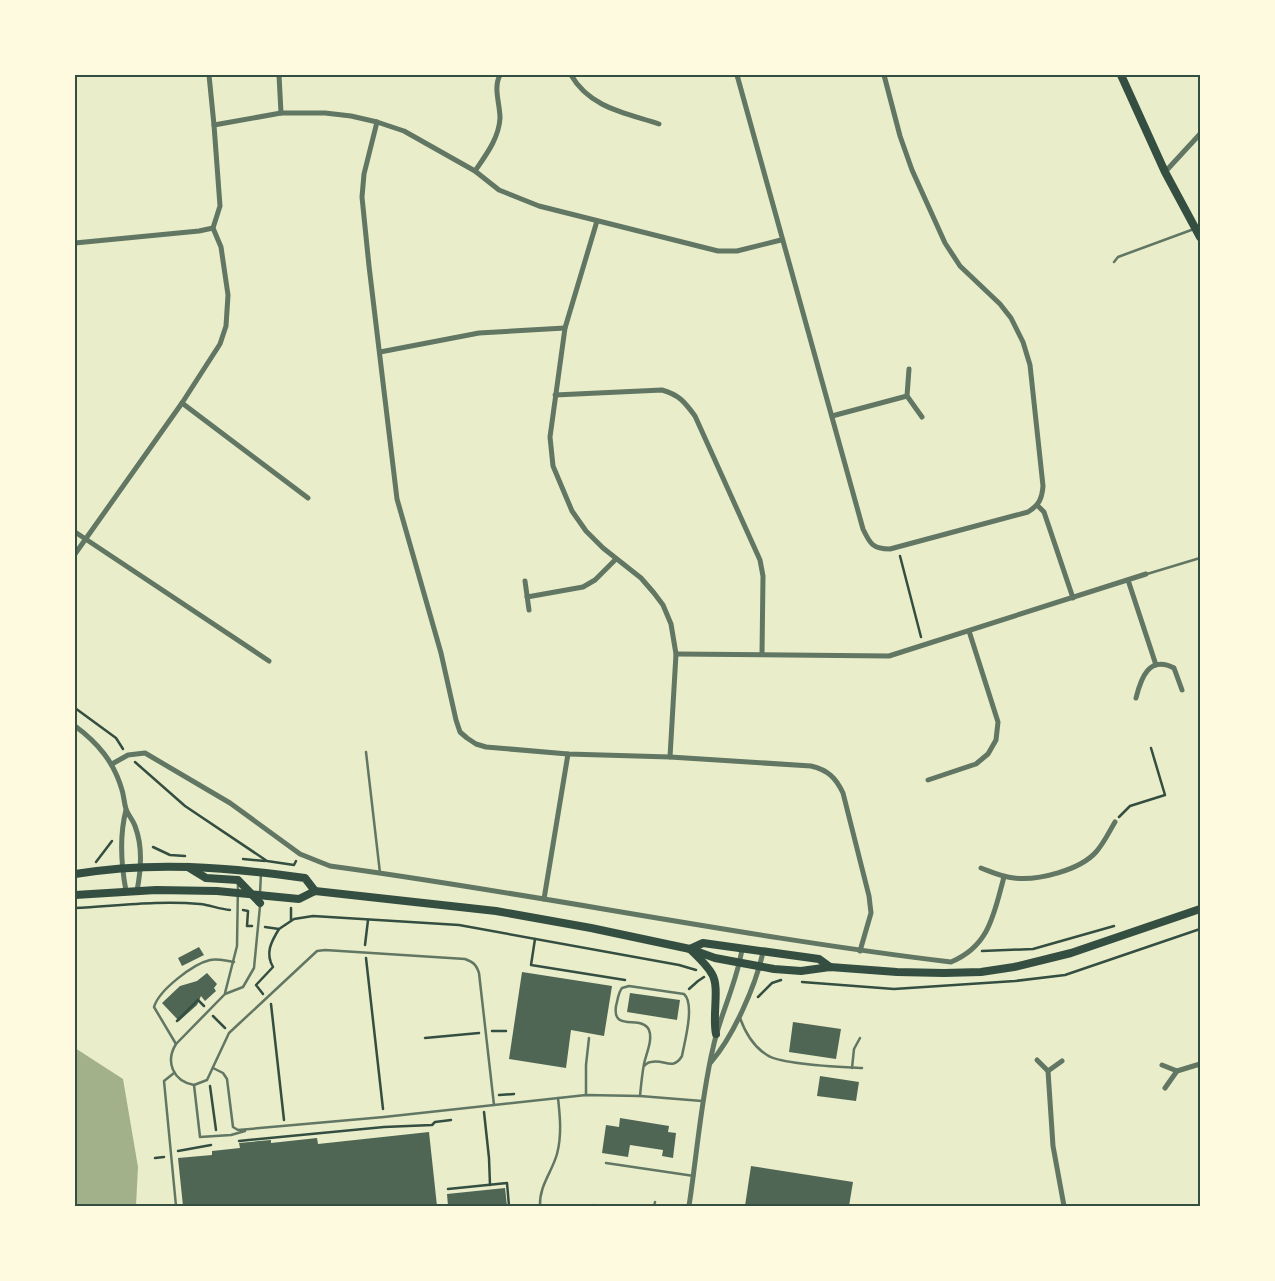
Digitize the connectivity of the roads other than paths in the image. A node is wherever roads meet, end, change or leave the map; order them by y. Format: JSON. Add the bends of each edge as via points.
{"nodes":[{"id":1,"x":209,"y":75,"type":"edge"},
{"id":2,"x":279,"y":75,"type":"edge"},
{"id":3,"x":500,"y":75,"type":"edge"},
{"id":4,"x":572,"y":75,"type":"edge"},
{"id":5,"x":738,"y":75,"type":"edge"},
{"id":6,"x":884,"y":75,"type":"edge"},
{"id":7,"x":1121,"y":75,"type":"edge"},
{"id":8,"x":281,"y":113,"type":"junction"},
{"id":9,"x":376,"y":122,"type":"junction"},
{"id":10,"x":659,"y":124,"type":"dead end"},
{"id":11,"x":214,"y":125,"type":"junction"},
{"id":12,"x":1200,"y":134,"type":"edge"},
{"id":13,"x":475,"y":171,"type":"junction"},
{"id":14,"x":1165,"y":172,"type":"junction"},
{"id":15,"x":597,"y":220,"type":"junction"},
{"id":16,"x":213,"y":228,"type":"junction"},
{"id":17,"x":1195,"y":228,"type":"junction"},
{"id":18,"x":1200,"y":237,"type":"edge"},
{"id":19,"x":782,"y":240,"type":"junction"},
{"id":20,"x":75,"y":243,"type":"edge"},
{"id":21,"x":1114,"y":262,"type":"dead end"},
{"id":22,"x":565,"y":328,"type":"junction"},
{"id":23,"x":380,"y":352,"type":"junction"},
{"id":24,"x":909,"y":369,"type":"dead end"},
{"id":25,"x":555,"y":395,"type":"junction"},
{"id":26,"x":907,"y":396,"type":"junction"},
{"id":27,"x":182,"y":403,"type":"junction"},
{"id":28,"x":832,"y":416,"type":"junction"},
{"id":29,"x":922,"y":417,"type":"dead end"},
{"id":30,"x":308,"y":498,"type":"dead end"},
{"id":31,"x":1038,"y":506,"type":"junction"},
{"id":32,"x":75,"y":532,"type":"edge"},
{"id":33,"x":86,"y":540,"type":"junction"},
{"id":34,"x":75,"y":554,"type":"edge"},
{"id":35,"x":1200,"y":558,"type":"edge"},
{"id":36,"x":616,"y":559,"type":"junction"},
{"id":37,"x":1146,"y":574,"type":"joint"},
{"id":38,"x":1128,"y":580,"type":"junction"},
{"id":39,"x":524,"y":581,"type":"dead end"},
{"id":40,"x":527,"y":597,"type":"junction"},
{"id":41,"x":1073,"y":598,"type":"junction"},
{"id":42,"x":529,"y":610,"type":"dead end"},
{"id":43,"x":969,"y":631,"type":"junction"},
{"id":44,"x":676,"y":654,"type":"junction"},
{"id":45,"x":762,"y":654,"type":"junction"},
{"id":46,"x":269,"y":661,"type":"dead end"},
{"id":47,"x":1156,"y":665,"type":"junction"},
{"id":48,"x":1182,"y":690,"type":"dead end"},
{"id":49,"x":1136,"y":698,"type":"dead end"},
{"id":50,"x":75,"y":726,"type":"edge"},
{"id":51,"x":366,"y":752,"type":"dead end"},
{"id":52,"x":568,"y":754,"type":"junction"},
{"id":53,"x":670,"y":757,"type":"junction"},
{"id":54,"x":112,"y":764,"type":"junction"},
{"id":55,"x":928,"y":780,"type":"dead end"},
{"id":56,"x":126,"y":810,"type":"junction"},
{"id":57,"x":1115,"y":822,"type":"road end"},
{"id":58,"x":141,"y":866,"type":"junction"},
{"id":59,"x":186,"y":866,"type":"junction"},
{"id":60,"x":122,"y":868,"type":"junction"},
{"id":61,"x":981,"y":868,"type":"dead end"},
{"id":62,"x":239,"y":869,"type":"junction"},
{"id":63,"x":261,"y":871,"type":"junction"},
{"id":64,"x":380,"y":873,"type":"junction"},
{"id":65,"x":75,"y":874,"type":"edge"},
{"id":66,"x":1004,"y":877,"type":"junction"},
{"id":67,"x":238,"y":880,"type":"junction"},
{"id":68,"x":316,"y":890,"type":"junction"},
{"id":69,"x":126,"y":891,"type":"junction"},
{"id":70,"x":137,"y":891,"type":"junction"},
{"id":71,"x":238,"y":892,"type":"junction"},
{"id":72,"x":256,"y":894,"type":"junction"},
{"id":73,"x":75,"y":895,"type":"edge"},
{"id":74,"x":544,"y":898,"type":"junction"},
{"id":75,"x":260,"y":903,"type":"joint"},
{"id":76,"x":1200,"y":909,"type":"edge"},
{"id":77,"x":690,"y":949,"type":"junction"},
{"id":78,"x":742,"y":949,"type":"junction"},
{"id":79,"x":860,"y":951,"type":"junction"},
{"id":80,"x":763,"y":952,"type":"junction"},
{"id":81,"x":234,"y":962,"type":"junction"},
{"id":82,"x":740,"y":963,"type":"junction"},
{"id":83,"x":760,"y":966,"type":"junction"},
{"id":84,"x":830,"y":967,"type":"junction"},
{"id":85,"x":225,"y":994,"type":"junction"},
{"id":86,"x":738,"y":1015,"type":"junction"},
{"id":87,"x":716,"y":1034,"type":"junction"},
{"id":88,"x":589,"y":1038,"type":"dead end"},
{"id":89,"x":860,"y":1038,"type":"dead end"},
{"id":90,"x":176,"y":1044,"type":"junction"},
{"id":91,"x":1037,"y":1060,"type":"dead end"},
{"id":92,"x":1062,"y":1061,"type":"dead end"},
{"id":93,"x":710,"y":1063,"type":"junction"},
{"id":94,"x":1200,"y":1064,"type":"edge"},
{"id":95,"x":1162,"y":1065,"type":"dead end"},
{"id":96,"x":644,"y":1066,"type":"junction"},
{"id":97,"x":213,"y":1067,"type":"junction"},
{"id":98,"x":852,"y":1068,"type":"junction"},
{"id":99,"x":862,"y":1068,"type":"dead end"},
{"id":100,"x":1048,"y":1071,"type":"junction"},
{"id":101,"x":1177,"y":1071,"type":"junction"},
{"id":102,"x":174,"y":1072,"type":"junction"},
{"id":103,"x":194,"y":1085,"type":"junction"},
{"id":104,"x":1165,"y":1088,"type":"dead end"},
{"id":105,"x":586,"y":1095,"type":"junction"},
{"id":106,"x":640,"y":1096,"type":"junction"},
{"id":107,"x":558,"y":1098,"type":"junction"},
{"id":108,"x":704,"y":1101,"type":"junction"},
{"id":109,"x":494,"y":1105,"type":"junction"},
{"id":110,"x":251,"y":1129,"type":"junction"},
{"id":111,"x":606,"y":1163,"type":"dead end"},
{"id":112,"x":694,"y":1176,"type":"junction"},
{"id":113,"x":655,"y":1202,"type":"dead end"},
{"id":114,"x":176,"y":1206,"type":"edge"},
{"id":115,"x":540,"y":1206,"type":"edge"},
{"id":116,"x":654,"y":1206,"type":"edge"},
{"id":117,"x":688,"y":1206,"type":"edge"},
{"id":118,"x":1064,"y":1206,"type":"edge"}],
"edges":[{"from":1,"to":11,"type":"street"},
{"from":2,"to":8,"type":"street"},
{"from":3,"to":13,"type":"street","via":[[497,133]]},
{"from":4,"to":10,"type":"street","via":[[582,91],[599,104]]},
{"from":5,"to":19,"type":"street"},
{"from":6,"to":31,"type":"street","via":[[909,162],[945,243],[960,266],[1000,304],[1023,342],[1030,365],[1043,486]]},
{"from":7,"to":14,"type":"main road"},
{"from":8,"to":9,"type":"street","via":[[324,113]]},
{"from":8,"to":11,"type":"street"},
{"from":9,"to":13,"type":"street","via":[[404,131]]},
{"from":9,"to":23,"type":"street","via":[[362,197]]},
{"from":11,"to":16,"type":"street","via":[[220,206]]},
{"from":12,"to":14,"type":"street"},
{"from":13,"to":15,"type":"street","via":[[499,190],[523,200]]},
{"from":14,"to":17,"type":"main road"},
{"from":15,"to":19,"type":"street","via":[[718,252],[737,251]]},
{"from":15,"to":22,"type":"street"},
{"from":16,"to":20,"type":"street"},
{"from":16,"to":27,"type":"street","via":[[221,247],[228,295],[226,326],[220,344]]},
{"from":17,"to":18,"type":"main road"},
{"from":17,"to":21,"type":"lane","via":[[1118,257]]},
{"from":19,"to":28,"type":"street"},
{"from":22,"to":23,"type":"street","via":[[479,333]]},
{"from":22,"to":25,"type":"street"},
{"from":23,"to":52,"type":"street","via":[[397,499],[460,732],[486,747]]},
{"from":24,"to":26,"type":"street"},
{"from":25,"to":36,"type":"street","via":[[550,437],[553,466],[572,511],[586,531]]},
{"from":25,"to":45,"type":"street","via":[[662,390],[685,402],[695,416],[760,560],[763,576]]},
{"from":26,"to":28,"type":"street"},
{"from":26,"to":29,"type":"street"},
{"from":27,"to":30,"type":"street"},
{"from":27,"to":33,"type":"street"},
{"from":28,"to":31,"type":"street","via":[[862,529],[873,545],[880,549],[1019,516]]},
{"from":31,"to":41,"type":"street","via":[[1044,512]]},
{"from":32,"to":33,"type":"street"},
{"from":33,"to":34,"type":"street"},
{"from":33,"to":46,"type":"street"},
{"from":35,"to":37,"type":"lane"},
{"from":36,"to":40,"type":"street","via":[[583,587]]},
{"from":36,"to":44,"type":"street","via":[[641,578],[663,605],[671,624]]},
{"from":37,"to":38,"type":"street"},
{"from":38,"to":41,"type":"street"},
{"from":38,"to":47,"type":"street"},
{"from":39,"to":40,"type":"street"},
{"from":40,"to":42,"type":"street"},
{"from":41,"to":43,"type":"street"},
{"from":43,"to":45,"type":"street","via":[[889,656]]},
{"from":43,"to":55,"type":"street","via":[[998,722],[996,740],[988,754],[976,764]]},
{"from":44,"to":45,"type":"street"},
{"from":44,"to":53,"type":"street"},
{"from":47,"to":48,"type":"street","via":[[1174,668]]},
{"from":47,"to":49,"type":"street","via":[[1150,667],[1142,678]]},
{"from":50,"to":54,"type":"street","via":[[92,738]]},
{"from":51,"to":64,"type":"lane"},
{"from":52,"to":53,"type":"street"},
{"from":52,"to":74,"type":"street"},
{"from":53,"to":79,"type":"street","via":[[811,766],[820,768],[838,782],[869,896],[870,914]]},
{"from":54,"to":56,"type":"street"},
{"from":54,"to":64,"type":"street","via":[[128,755],[145,753],[230,803],[300,854],[330,866]]},
{"from":56,"to":58,"type":"street","via":[[140,840]]},
{"from":56,"to":60,"type":"street","via":[[122,826]]},
{"from":57,"to":66,"type":"street","via":[[1087,860],[1040,878]]},
{"from":58,"to":59,"type":"main road"},
{"from":58,"to":60,"type":"main road"},
{"from":58,"to":70,"type":"street"},
{"from":59,"to":62,"type":"main road"},
{"from":59,"to":67,"type":"main road","via":[[206,878]]},
{"from":60,"to":65,"type":"main road"},
{"from":60,"to":69,"type":"street"},
{"from":61,"to":66,"type":"street"},
{"from":62,"to":63,"type":"main road"},
{"from":62,"to":67,"type":"lane"},
{"from":63,"to":68,"type":"main road","via":[[305,878]]},
{"from":63,"to":72,"type":"lane"},
{"from":64,"to":74,"type":"street"},
{"from":66,"to":79,"type":"street","via":[[989,928],[981,942],[950,962]]},
{"from":67,"to":71,"type":"lane"},
{"from":67,"to":72,"type":"main road"},
{"from":68,"to":72,"type":"main road","via":[[299,899]]},
{"from":68,"to":77,"type":"main road","via":[[496,911]]},
{"from":69,"to":70,"type":"main road"},
{"from":69,"to":73,"type":"main road"},
{"from":70,"to":71,"type":"main road"},
{"from":71,"to":72,"type":"main road"},
{"from":71,"to":81,"type":"lane","via":[[238,939]]},
{"from":72,"to":75,"type":"main road"},
{"from":74,"to":79,"type":"street"},
{"from":75,"to":85,"type":"lane","via":[[254,968],[243,987]]},
{"from":76,"to":84,"type":"main road","via":[[1070,953],[1014,967],[944,973]]},
{"from":77,"to":78,"type":"main road","via":[[703,943]]},
{"from":77,"to":82,"type":"main road"},
{"from":77,"to":87,"type":"main road","via":[[714,979]]},
{"from":78,"to":80,"type":"main road"},
{"from":78,"to":82,"type":"street"},
{"from":80,"to":83,"type":"street"},
{"from":80,"to":84,"type":"main road","via":[[819,959]]},
{"from":81,"to":85,"type":"lane"},
{"from":81,"to":90,"type":"lane","via":[[212,959],[203,963],[182,976],[156,1000],[154,1007]]},
{"from":82,"to":83,"type":"main road"},
{"from":82,"to":87,"type":"street"},
{"from":83,"to":84,"type":"main road","via":[[801,971]]},
{"from":83,"to":86,"type":"street"},
{"from":85,"to":90,"type":"lane"},
{"from":86,"to":93,"type":"street"},
{"from":86,"to":98,"type":"lane","via":[[744,1030],[767,1056],[782,1061]]},
{"from":87,"to":93,"type":"street"},
{"from":88,"to":105,"type":"lane"},
{"from":89,"to":98,"type":"lane","via":[[854,1049]]},
{"from":90,"to":102,"type":"lane","via":[[171,1052]]},
{"from":91,"to":100,"type":"street"},
{"from":92,"to":100,"type":"street"},
{"from":93,"to":108,"type":"street"},
{"from":94,"to":101,"type":"street"},
{"from":95,"to":101,"type":"street"},
{"from":96,"to":96,"type":"lane","via":[[650,1031],[639,1023],[622,1022],[617,1018],[619,992],[629,986],[684,994],[690,1007],[682,1056],[673,1064],[652,1062]]},
{"from":96,"to":106,"type":"lane"},
{"from":97,"to":103,"type":"lane","via":[[207,1080]]},
{"from":97,"to":109,"type":"lane","via":[[229,1033],[316,951],[465,959],[473,962],[479,973]]},
{"from":97,"to":110,"type":"lane","via":[[227,1079],[235,1129]]},
{"from":98,"to":99,"type":"lane"},
{"from":100,"to":118,"type":"street","via":[[1053,1146]]},
{"from":101,"to":104,"type":"street"},
{"from":102,"to":103,"type":"lane","via":[[180,1080]]},
{"from":102,"to":114,"type":"lane","via":[[164,1081]]},
{"from":103,"to":110,"type":"lane","via":[[200,1137],[231,1135]]},
{"from":105,"to":106,"type":"lane"},
{"from":105,"to":107,"type":"lane"},
{"from":106,"to":108,"type":"lane"},
{"from":107,"to":109,"type":"lane"},
{"from":107,"to":115,"type":"lane","via":[[559,1144],[539,1195]]},
{"from":108,"to":112,"type":"street"},
{"from":109,"to":110,"type":"lane"},
{"from":111,"to":112,"type":"lane"},
{"from":112,"to":117,"type":"street"},
{"from":113,"to":116,"type":"lane"}]}
